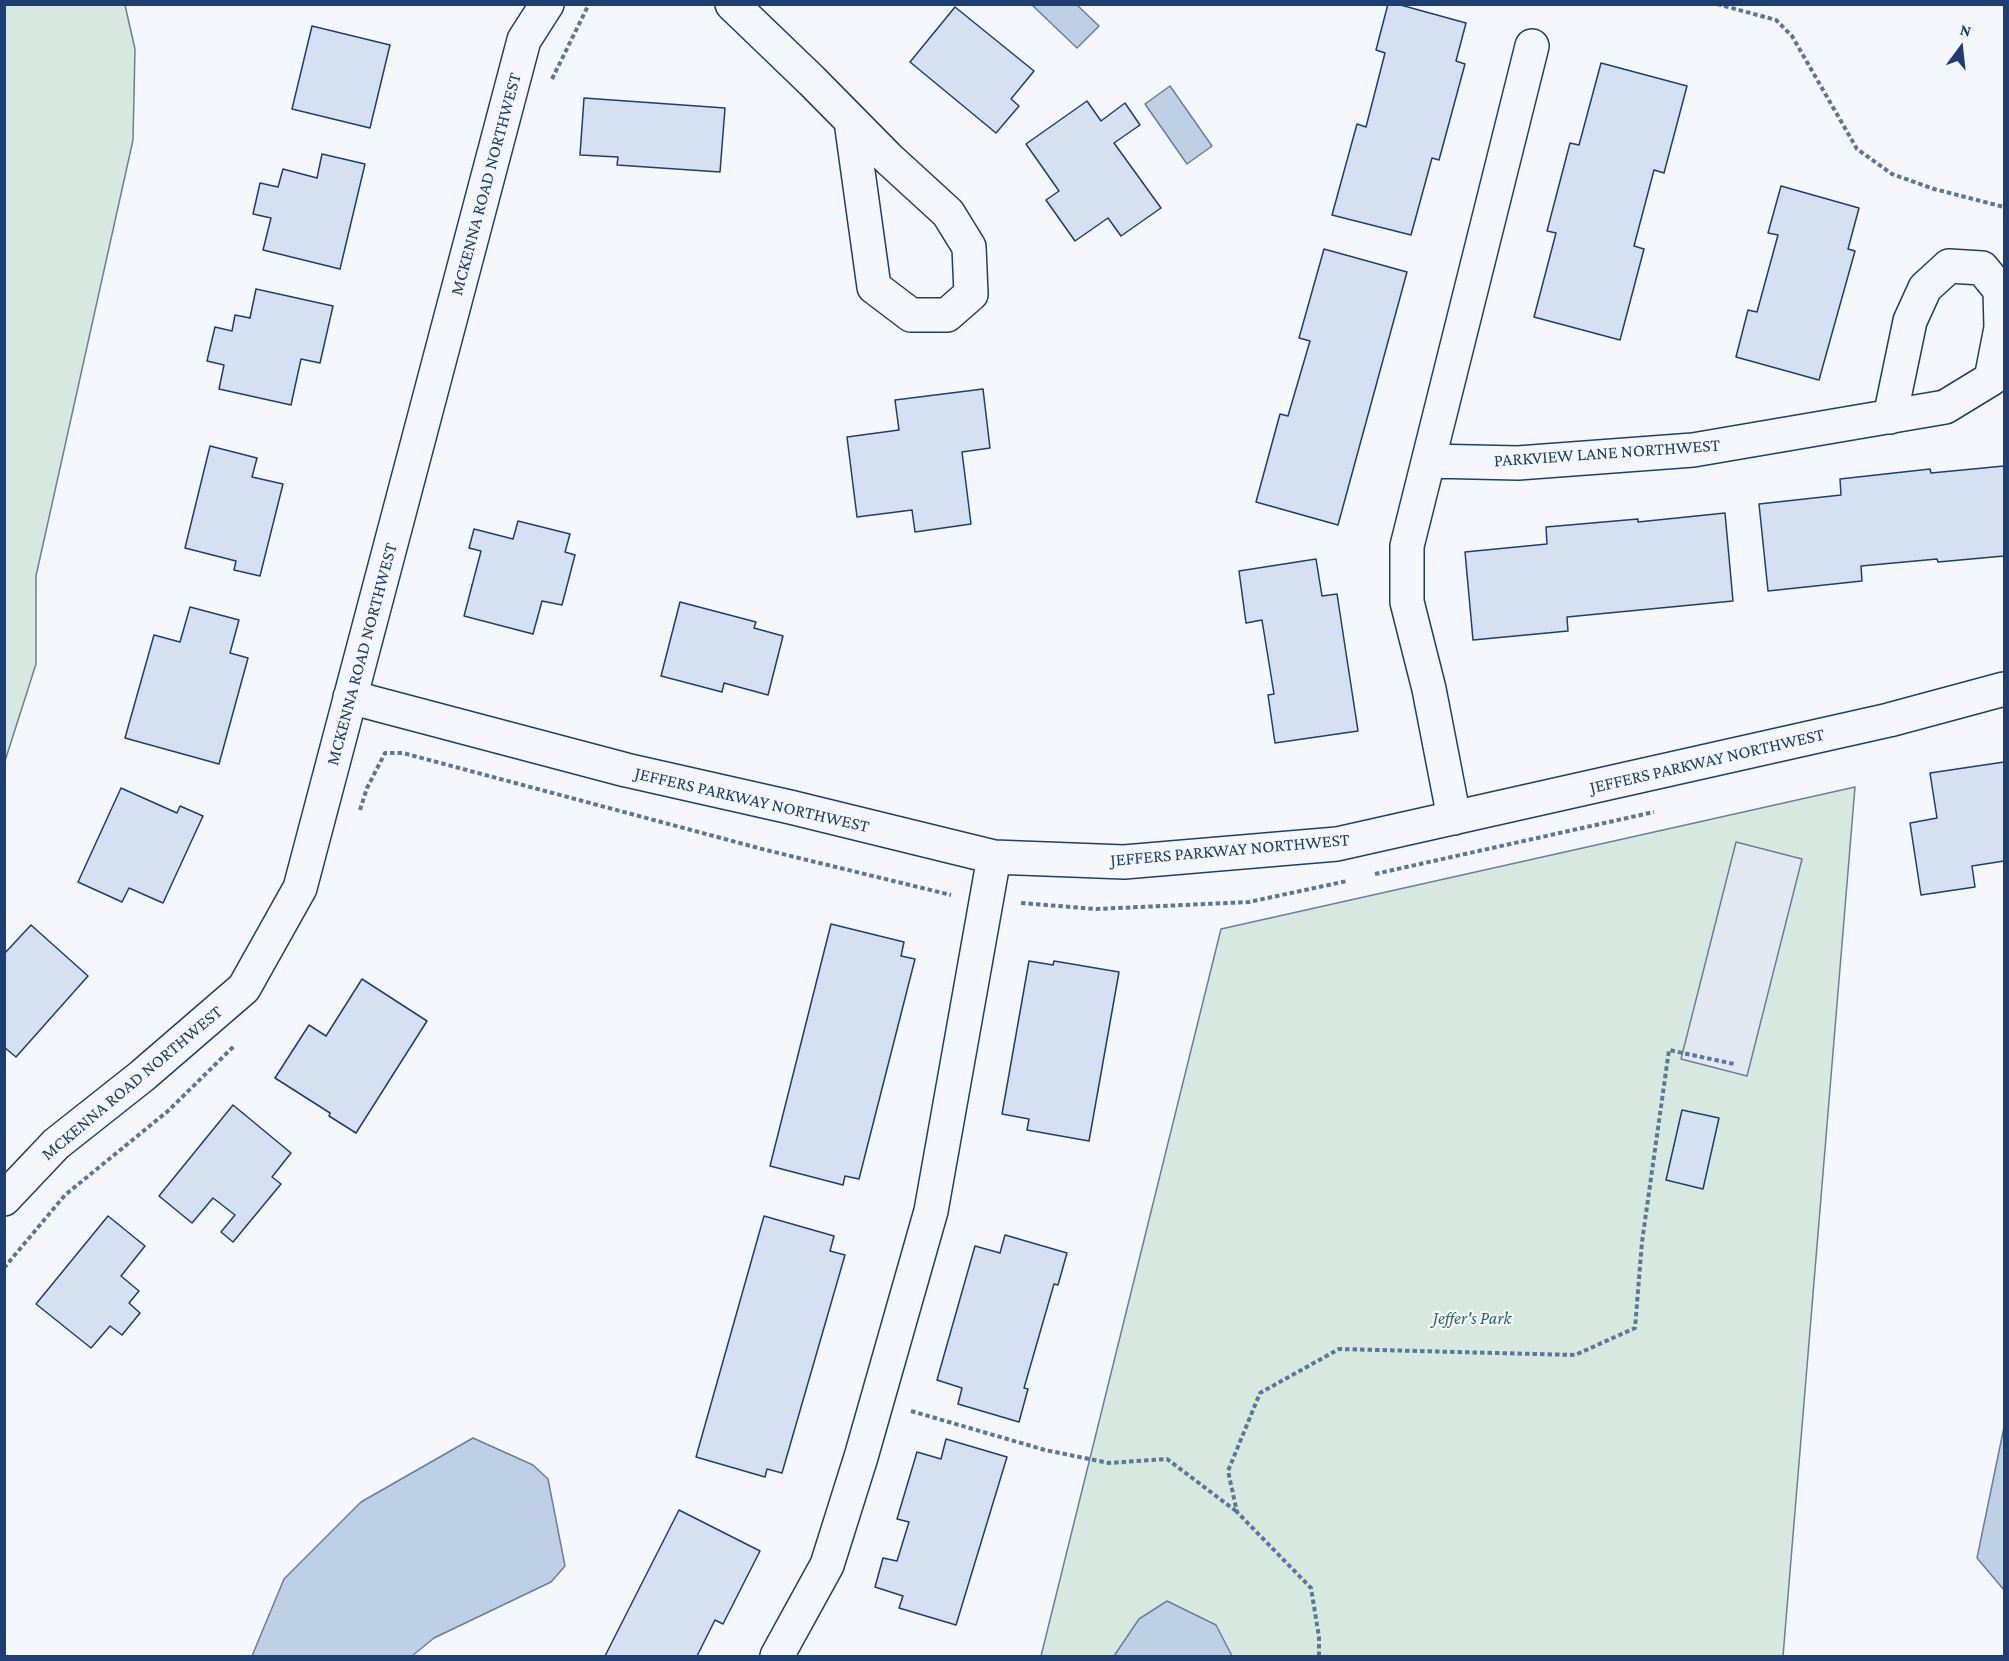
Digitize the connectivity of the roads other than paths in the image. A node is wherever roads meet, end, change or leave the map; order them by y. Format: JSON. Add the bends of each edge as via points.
{"nodes":[{"id":1,"x":547,"y":4,"type":"edge"},
{"id":2,"x":732,"y":4,"type":"edge"},
{"id":3,"x":1532,"y":46,"type":"dead end"},
{"id":4,"x":851,"y":122,"type":"junction"},
{"id":5,"x":1890,"y":417,"type":"junction"},
{"id":6,"x":1429,"y":461,"type":"junction"},
{"id":7,"x":2004,"y":688,"type":"edge"},
{"id":8,"x":350,"y":697,"type":"junction"},
{"id":9,"x":1454,"y":818,"type":"junction"},
{"id":10,"x":994,"y":857,"type":"junction"},
{"id":11,"x":4,"y":1199,"type":"edge"},
{"id":12,"x":777,"y":1656,"type":"edge"}],
"edges":[{"from":1,"to":8,"type":"street","name":"MCKENNA ROAD NORTHWEST","via":[[524,40]]},
{"from":2,"to":4,"type":"street"},
{"from":3,"to":6,"type":"street"},
{"from":4,"to":4,"type":"street","via":[[948,213],[969,247],[971,294],[947,315],[911,315],[874,287]]},
{"from":5,"to":5,"type":"street","name":"PARKVIEW LANE NORTHWEST","via":[[1945,407],[1991,379],[2001,328],[2000,290],[1982,268],[1950,266],[1925,288],[1910,321]]},
{"from":5,"to":6,"type":"street","name":"PARKVIEW LANE NORTHWEST","via":[[1693,450],[1518,464]]},
{"from":6,"to":9,"type":"street","via":[[1407,546],[1407,602]]},
{"from":7,"to":9,"type":"street","name":"JEFFERS PARKWAY NORTHWEST","via":[[1889,720]]},
{"from":8,"to":10,"type":"street","name":"JEFFERS PARKWAY NORTHWEST","via":[[626,770]]},
{"from":8,"to":11,"type":"street","name":"MCKENNA ROAD NORTHWEST","via":[[300,888],[244,988],[56,1144]]},
{"from":9,"to":10,"type":"street","name":"JEFFERS PARKWAY NORTHWEST","via":[[1337,844],[1124,862]]},
{"from":10,"to":12,"type":"street","via":[[931,1211],[827,1565]]}]}
